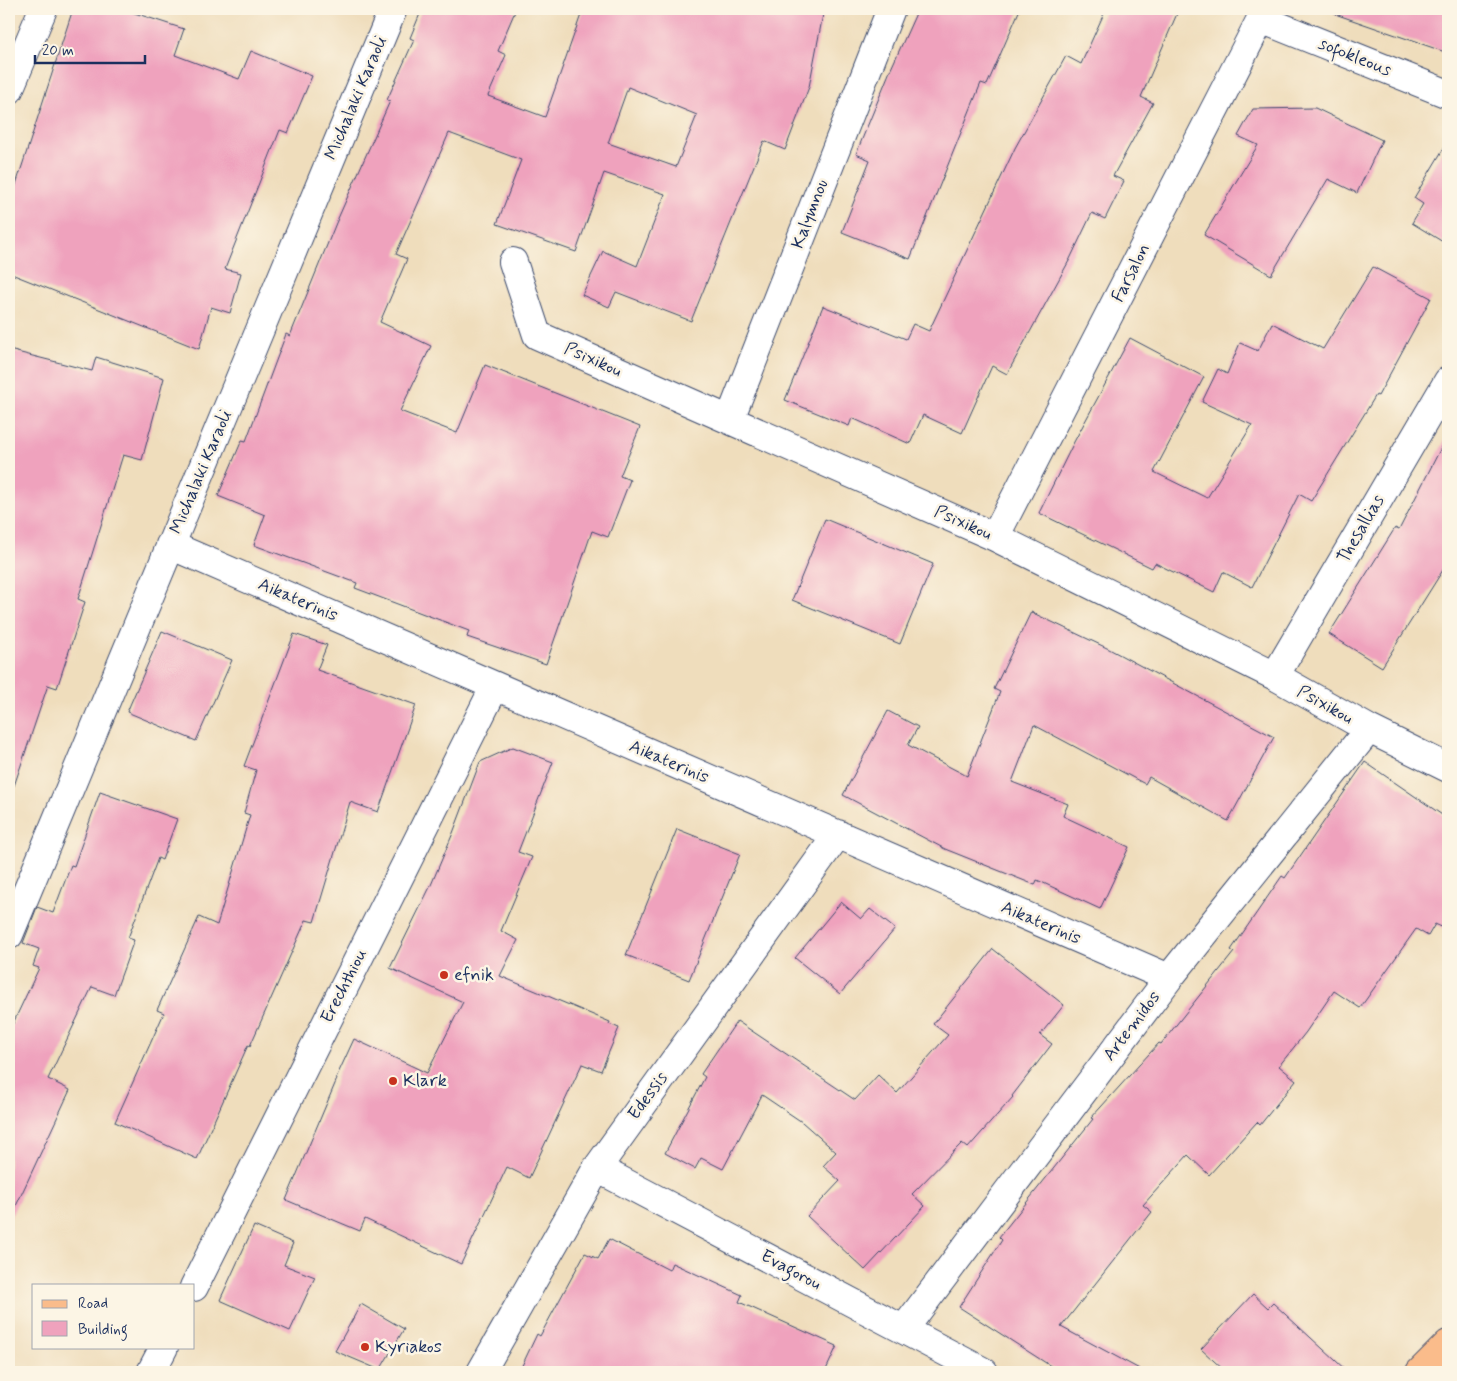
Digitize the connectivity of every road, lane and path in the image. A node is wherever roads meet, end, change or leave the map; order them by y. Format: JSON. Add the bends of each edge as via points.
{"nodes":[{"id":1,"x":43,"y":9,"type":"edge"},
{"id":2,"x":393,"y":9,"type":"edge"},
{"id":3,"x":891,"y":9,"type":"edge"},
{"id":4,"x":1264,"y":14,"type":"edge"},
{"id":5,"x":9,"y":90,"type":"edge"},
{"id":6,"x":1448,"y":94,"type":"edge"},
{"id":7,"x":512,"y":262,"type":"dead end"},
{"id":8,"x":1448,"y":381,"type":"edge"},
{"id":9,"x":730,"y":419,"type":"junction"},
{"id":10,"x":995,"y":537,"type":"junction"},
{"id":11,"x":170,"y":545,"type":"junction"},
{"id":12,"x":1275,"y":676,"type":"junction"},
{"id":13,"x":495,"y":686,"type":"junction"},
{"id":14,"x":1369,"y":729,"type":"junction"},
{"id":15,"x":1448,"y":768,"type":"edge"},
{"id":16,"x":838,"y":834,"type":"junction"},
{"id":17,"x":9,"y":935,"type":"edge"},
{"id":18,"x":1169,"y":978,"type":"junction"},
{"id":19,"x":596,"y":1168,"type":"junction"},
{"id":20,"x":195,"y":1285,"type":"edge"},
{"id":21,"x":904,"y":1329,"type":"junction"},
{"id":22,"x":1448,"y":1344,"type":"edge"},
{"id":23,"x":163,"y":1348,"type":"edge"},
{"id":24,"x":151,"y":1372,"type":"edge"},
{"id":25,"x":482,"y":1372,"type":"edge"},
{"id":26,"x":984,"y":1372,"type":"edge"},
{"id":27,"x":1420,"y":1372,"type":"edge"}],
"edges":[{"from":1,"to":5,"type":"street"},
{"from":2,"to":11,"type":"street","name":"Michalaki Karaoli"},
{"from":3,"to":9,"type":"street","name":"Kalymnou"},
{"from":4,"to":6,"type":"street","name":"sofokleous"},
{"from":4,"to":10,"type":"street","name":"Farsalon"},
{"from":7,"to":9,"type":"street","name":"Psixikou","via":[[537,335]]},
{"from":8,"to":12,"type":"street","name":"Thesallias"},
{"from":9,"to":10,"type":"street","name":"Psixikou"},
{"from":10,"to":12,"type":"street","name":"Psixikou"},
{"from":11,"to":13,"type":"street","name":"Aikaterinis"},
{"from":11,"to":17,"type":"street","name":"Michalaki Karaoli"},
{"from":12,"to":14,"type":"street","name":"Psixikou"},
{"from":13,"to":16,"type":"street","name":"Aikaterinis"},
{"from":13,"to":20,"type":"street","name":"Erechthiou"},
{"from":14,"to":15,"type":"street","name":"Psixikou"},
{"from":14,"to":18,"type":"street","name":"Artemidos"},
{"from":16,"to":18,"type":"street","name":"Aikaterinis"},
{"from":16,"to":19,"type":"street","name":"Edessis"},
{"from":18,"to":21,"type":"street","name":"Artemidos"},
{"from":19,"to":21,"type":"street","name":"Evagorou"},
{"from":19,"to":25,"type":"street","name":"Edessis"},
{"from":21,"to":26,"type":"street","name":"Evagorou"},
{"from":22,"to":27,"type":"main road"},
{"from":23,"to":24,"type":"street"}]}
